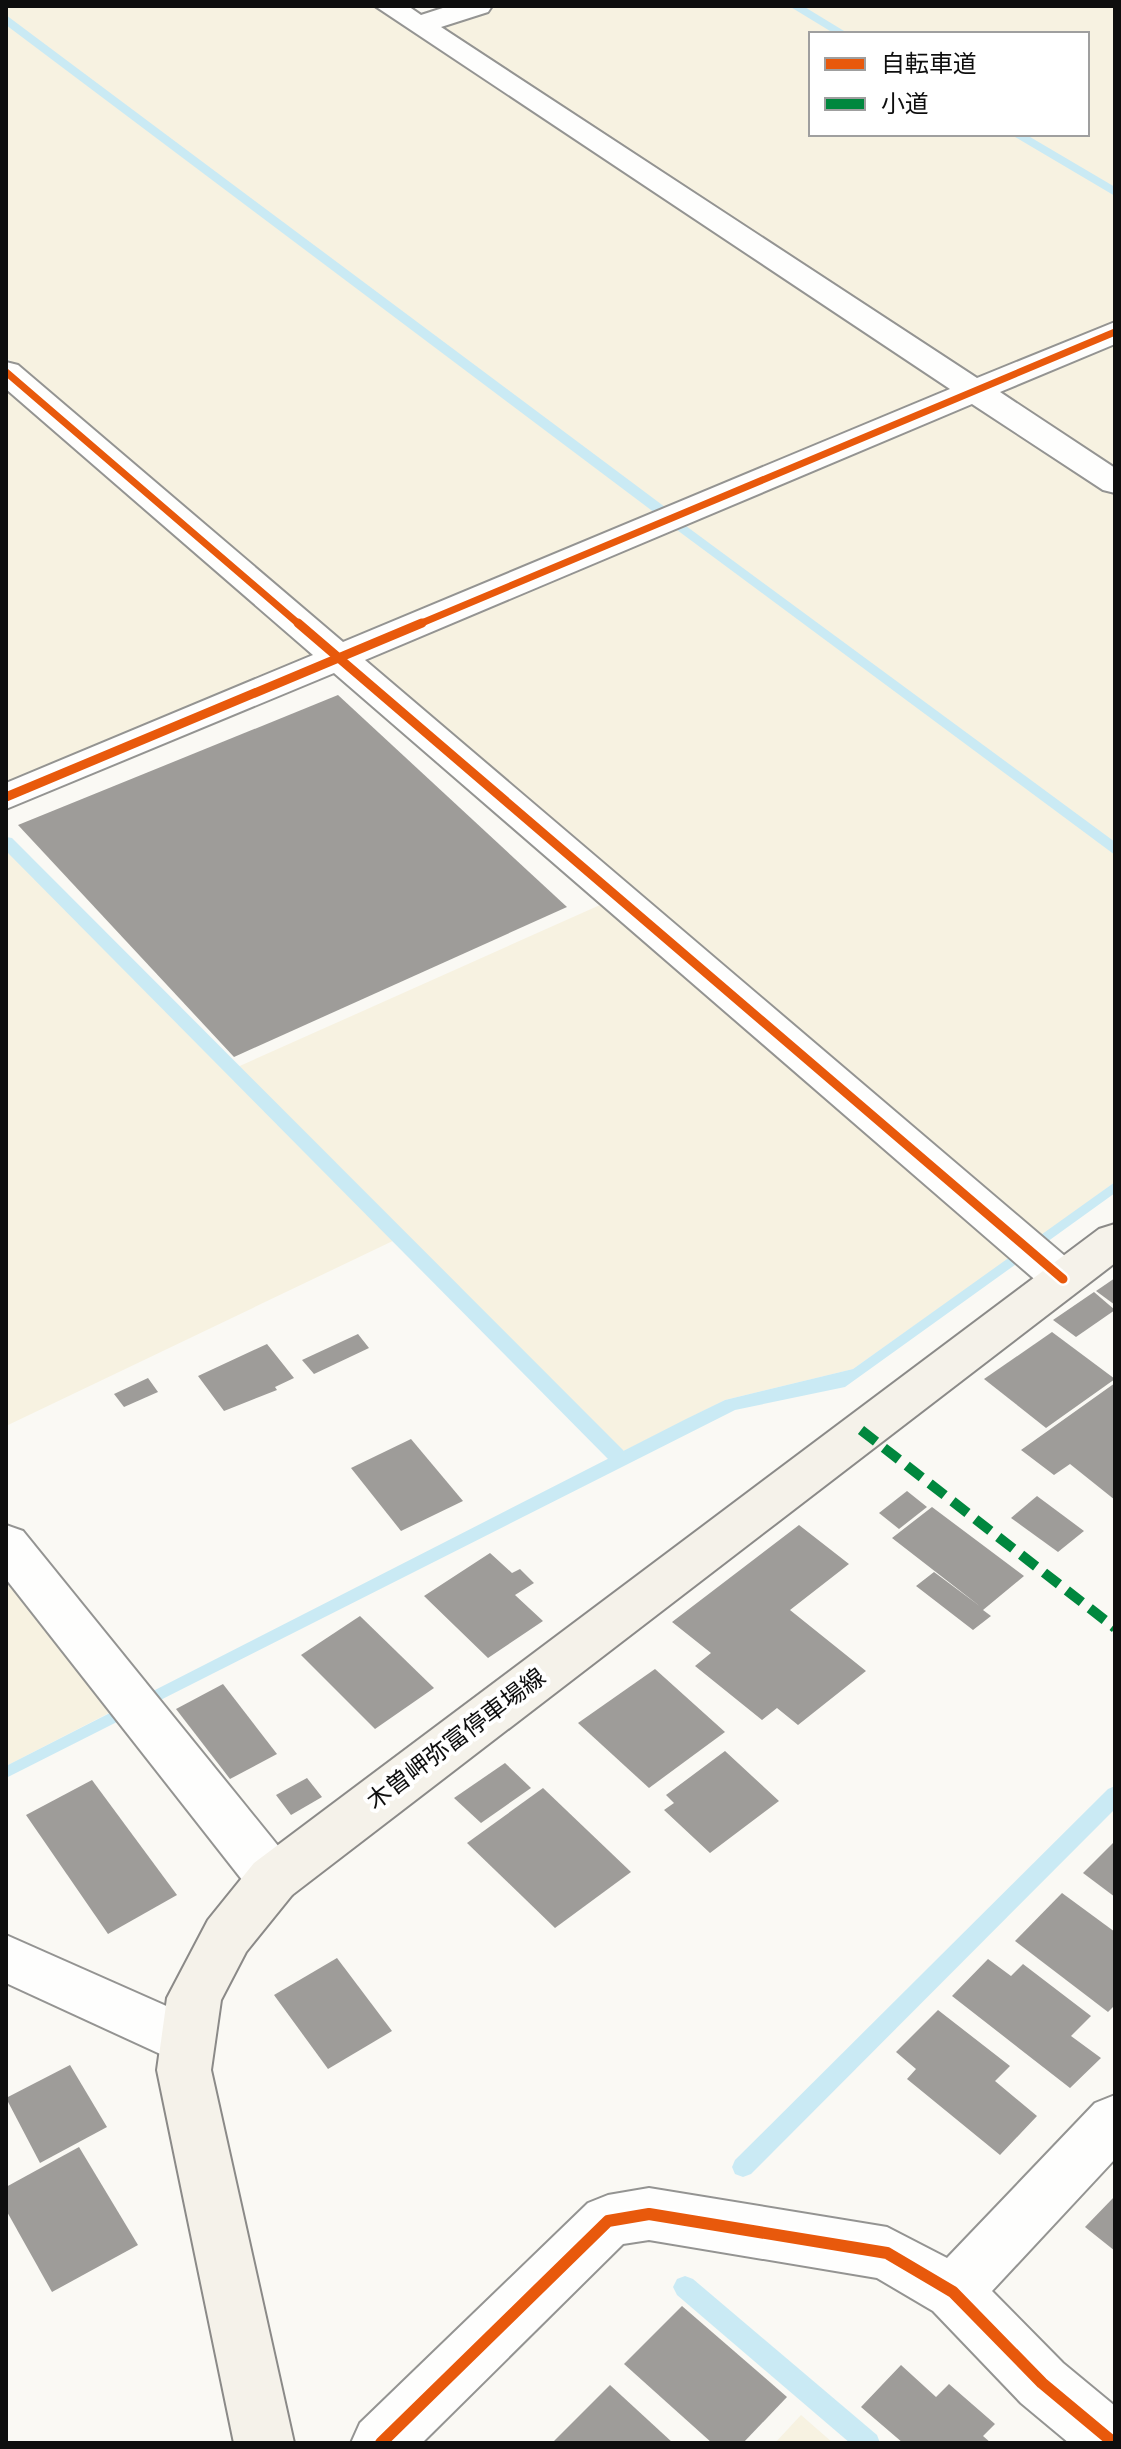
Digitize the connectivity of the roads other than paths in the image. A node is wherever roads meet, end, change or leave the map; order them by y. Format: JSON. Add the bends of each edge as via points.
{"nodes":[{"id":1,"x":389,"y":6,"type":"edge"},
{"id":2,"x":478,"y":6,"type":"edge"},
{"id":3,"x":418,"y":25,"type":"junction"},
{"id":4,"x":1115,"y":332,"type":"edge"},
{"id":5,"x":6,"y":372,"type":"edge"},
{"id":6,"x":972,"y":391,"type":"junction"},
{"id":7,"x":1115,"y":483,"type":"edge"},
{"id":8,"x":338,"y":659,"type":"junction"},
{"id":9,"x":6,"y":797,"type":"edge"},
{"id":10,"x":1115,"y":1240,"type":"edge"},
{"id":11,"x":1041,"y":1261,"type":"junction"},
{"id":12,"x":6,"y":1544,"type":"edge"},
{"id":13,"x":273,"y":1879,"type":"junction"},
{"id":14,"x":6,"y":1958,"type":"edge"},
{"id":15,"x":188,"y":2041,"type":"junction"},
{"id":16,"x":1115,"y":2120,"type":"edge"},
{"id":17,"x":953,"y":2292,"type":"junction"},
{"id":18,"x":264,"y":2443,"type":"edge"},
{"id":19,"x":381,"y":2443,"type":"edge"},
{"id":20,"x":1114,"y":2443,"type":"edge"}],
"edges":[{"from":1,"to":3,"type":"street"},
{"from":2,"to":3,"type":"street"},
{"from":3,"to":6,"type":"street"},
{"from":4,"to":6,"type":"street"},
{"from":5,"to":8,"type":"street"},
{"from":6,"to":7,"type":"street"},
{"from":6,"to":8,"type":"street"},
{"from":8,"to":9,"type":"street"},
{"from":8,"to":11,"type":"street"},
{"from":10,"to":11,"type":"main road","name":"木曽岬弥富停車場線"},
{"from":11,"to":13,"type":"main road","name":"木曽岬弥富停車場線"},
{"from":12,"to":13,"type":"street"},
{"from":13,"to":15,"type":"main road","name":"木曽岬弥富停車場線","via":[[227,1936],[194,1998]]},
{"from":14,"to":15,"type":"street"},
{"from":15,"to":18,"type":"main road","name":"木曽岬弥富停車場線","via":[[184,2070]]},
{"from":16,"to":17,"type":"street"},
{"from":17,"to":19,"type":"street","via":[[887,2253],[649,2214],[608,2221]]},
{"from":17,"to":20,"type":"street","via":[[1042,2383]]}]}
